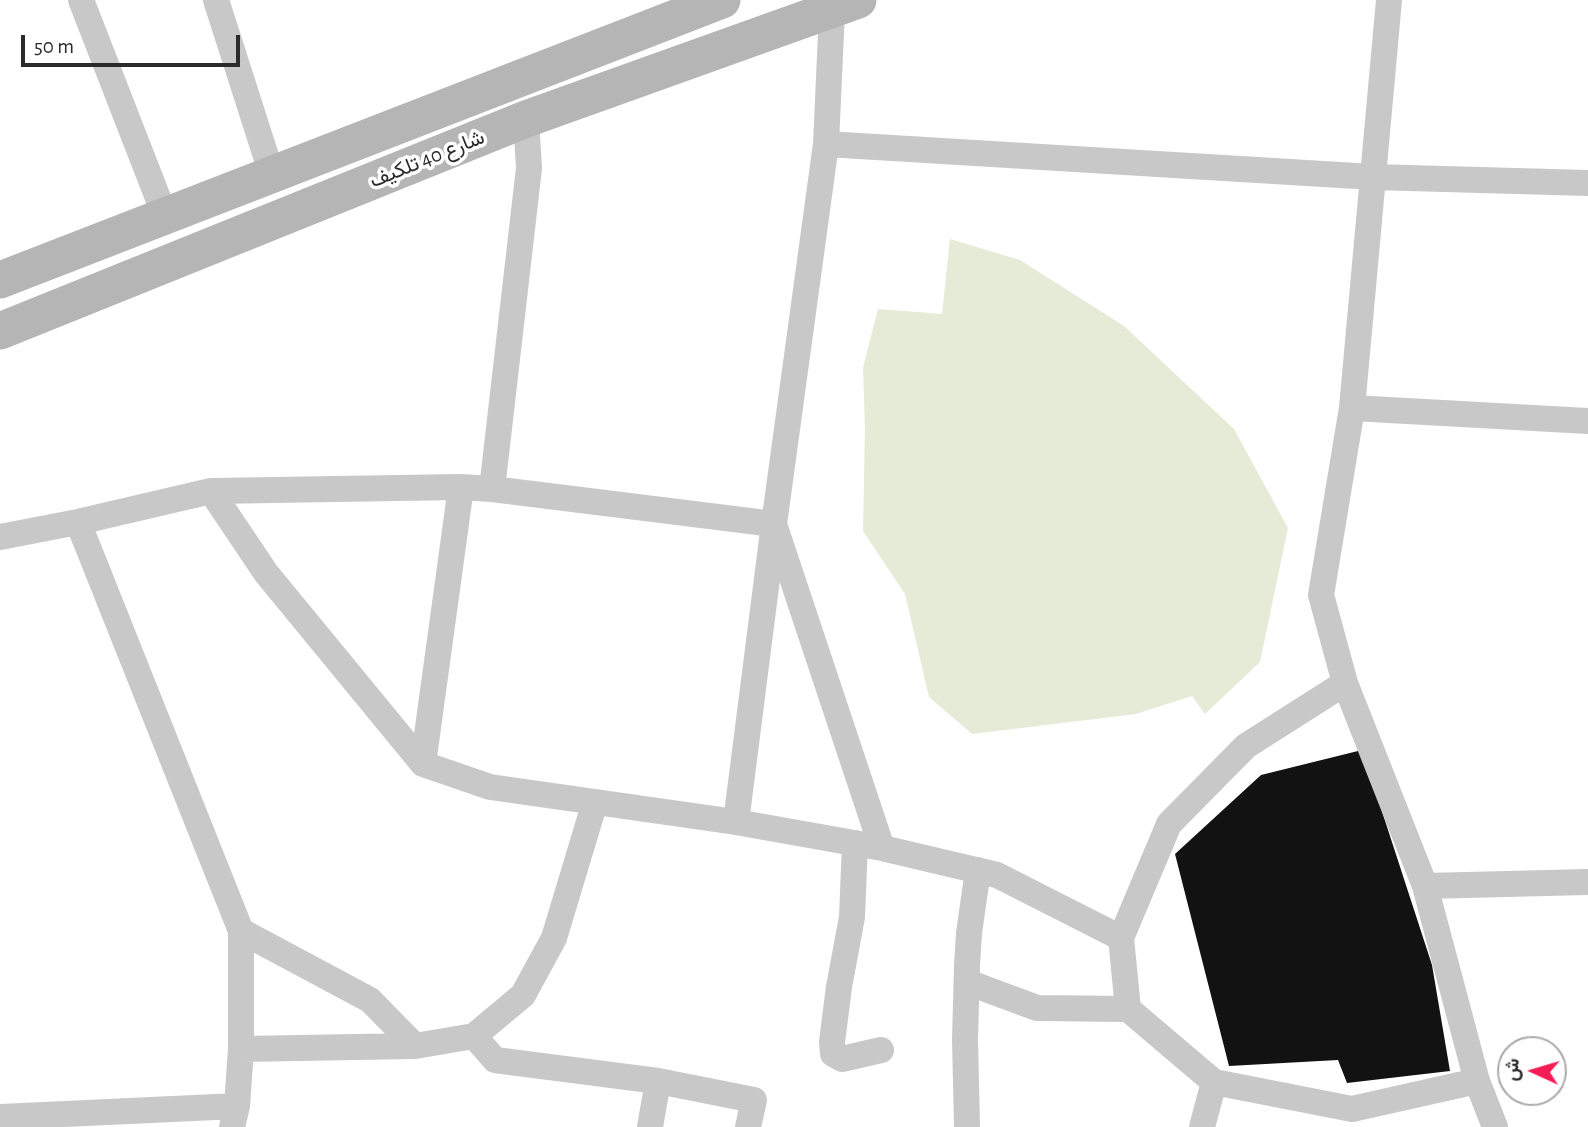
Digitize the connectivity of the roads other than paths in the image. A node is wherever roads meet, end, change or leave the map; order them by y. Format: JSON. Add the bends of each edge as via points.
{"nodes":[{"id":1,"x":82,"y":0,"type":"edge"},
{"id":2,"x":216,"y":0,"type":"edge"},
{"id":3,"x":722,"y":0,"type":"edge"},
{"id":4,"x":1389,"y":0,"type":"edge"},
{"id":5,"x":845,"y":5,"type":"edge"},
{"id":6,"x":526,"y":120,"type":"junction"},
{"id":7,"x":825,"y":144,"type":"junction"},
{"id":8,"x":272,"y":175,"type":"junction"},
{"id":9,"x":1373,"y":177,"type":"junction"},
{"id":10,"x":1588,"y":183,"type":"edge"},
{"id":11,"x":165,"y":216,"type":"junction"},
{"id":12,"x":0,"y":280,"type":"edge"},
{"id":13,"x":0,"y":331,"type":"edge"},
{"id":14,"x":1352,"y":408,"type":"junction"},
{"id":15,"x":1588,"y":421,"type":"edge"},
{"id":16,"x":461,"y":487,"type":"junction"},
{"id":17,"x":492,"y":489,"type":"junction"},
{"id":18,"x":211,"y":491,"type":"junction"},
{"id":19,"x":78,"y":522,"type":"junction"},
{"id":20,"x":774,"y":524,"type":"junction"},
{"id":21,"x":0,"y":537,"type":"edge"},
{"id":22,"x":1345,"y":683,"type":"junction"},
{"id":23,"x":423,"y":764,"type":"junction"},
{"id":24,"x":595,"y":802,"type":"junction"},
{"id":25,"x":736,"y":822,"type":"junction"},
{"id":26,"x":855,"y":844,"type":"junction"},
{"id":27,"x":882,"y":848,"type":"junction"},
{"id":28,"x":978,"y":870,"type":"junction"},
{"id":29,"x":1588,"y":882,"type":"edge"},
{"id":30,"x":1425,"y":886,"type":"junction"},
{"id":31,"x":241,"y":931,"type":"junction"},
{"id":32,"x":1121,"y":938,"type":"junction"},
{"id":33,"x":967,"y":982,"type":"junction"},
{"id":34,"x":1128,"y":1009,"type":"junction"},
{"id":35,"x":474,"y":1036,"type":"junction"},
{"id":36,"x":415,"y":1046,"type":"junction"},
{"id":37,"x":241,"y":1049,"type":"junction"},
{"id":38,"x":881,"y":1050,"type":"dead end"},
{"id":39,"x":1477,"y":1081,"type":"junction"},
{"id":40,"x":658,"y":1082,"type":"junction"},
{"id":41,"x":1214,"y":1082,"type":"junction"},
{"id":42,"x":0,"y":1117,"type":"edge"},
{"id":43,"x":235,"y":1117,"type":"edge"},
{"id":44,"x":650,"y":1127,"type":"edge"},
{"id":45,"x":748,"y":1127,"type":"edge"},
{"id":46,"x":967,"y":1127,"type":"edge"},
{"id":47,"x":1202,"y":1127,"type":"edge"},
{"id":48,"x":1495,"y":1127,"type":"edge"}],
"edges":[{"from":1,"to":11,"type":"street"},
{"from":2,"to":8,"type":"street"},
{"from":3,"to":8,"type":"main road","name":"شارع 40 تلكيف"},
{"from":4,"to":9,"type":"street"},
{"from":5,"to":6,"type":"main road","name":"شارع 40 تلكيف"},
{"from":5,"to":7,"type":"street"},
{"from":6,"to":13,"type":"main road","name":"شارع 40 تلكيف"},
{"from":6,"to":17,"type":"street","via":[[529,167]]},
{"from":7,"to":9,"type":"street"},
{"from":7,"to":20,"type":"street"},
{"from":8,"to":11,"type":"main road","name":"شارع 40 تلكيف"},
{"from":9,"to":10,"type":"street"},
{"from":9,"to":14,"type":"street"},
{"from":11,"to":12,"type":"main road","name":"شارع 40 تلكيف"},
{"from":14,"to":15,"type":"street"},
{"from":14,"to":22,"type":"street","via":[[1321,595]]},
{"from":16,"to":17,"type":"street"},
{"from":16,"to":18,"type":"street"},
{"from":16,"to":23,"type":"street"},
{"from":17,"to":20,"type":"street"},
{"from":18,"to":19,"type":"street"},
{"from":18,"to":23,"type":"street","via":[[265,573]]},
{"from":19,"to":21,"type":"street"},
{"from":19,"to":31,"type":"street"},
{"from":20,"to":25,"type":"street"},
{"from":20,"to":27,"type":"street"},
{"from":22,"to":30,"type":"street"},
{"from":22,"to":32,"type":"street","via":[[1246,746],[1169,824]]},
{"from":23,"to":24,"type":"street","via":[[490,787]]},
{"from":24,"to":25,"type":"street"},
{"from":24,"to":35,"type":"street","via":[[554,938],[523,995]]},
{"from":25,"to":26,"type":"street"},
{"from":26,"to":27,"type":"street"},
{"from":26,"to":38,"type":"street","via":[[852,916],[833,1054],[842,1059]]},
{"from":27,"to":28,"type":"street"},
{"from":28,"to":32,"type":"street","via":[[997,874]]},
{"from":28,"to":33,"type":"street"},
{"from":29,"to":30,"type":"street"},
{"from":30,"to":39,"type":"street"},
{"from":31,"to":36,"type":"street","via":[[370,1000]]},
{"from":31,"to":37,"type":"street"},
{"from":32,"to":34,"type":"street"},
{"from":33,"to":34,"type":"street","via":[[1037,1008]]},
{"from":33,"to":46,"type":"street"},
{"from":34,"to":41,"type":"street"},
{"from":35,"to":36,"type":"street"},
{"from":35,"to":40,"type":"street","via":[[495,1060]]},
{"from":36,"to":37,"type":"street"},
{"from":37,"to":43,"type":"street"},
{"from":39,"to":41,"type":"street","via":[[1352,1109]]},
{"from":39,"to":48,"type":"street"},
{"from":40,"to":44,"type":"street"},
{"from":40,"to":45,"type":"street","via":[[754,1100]]},
{"from":41,"to":47,"type":"street"},
{"from":42,"to":43,"type":"street"}]}
